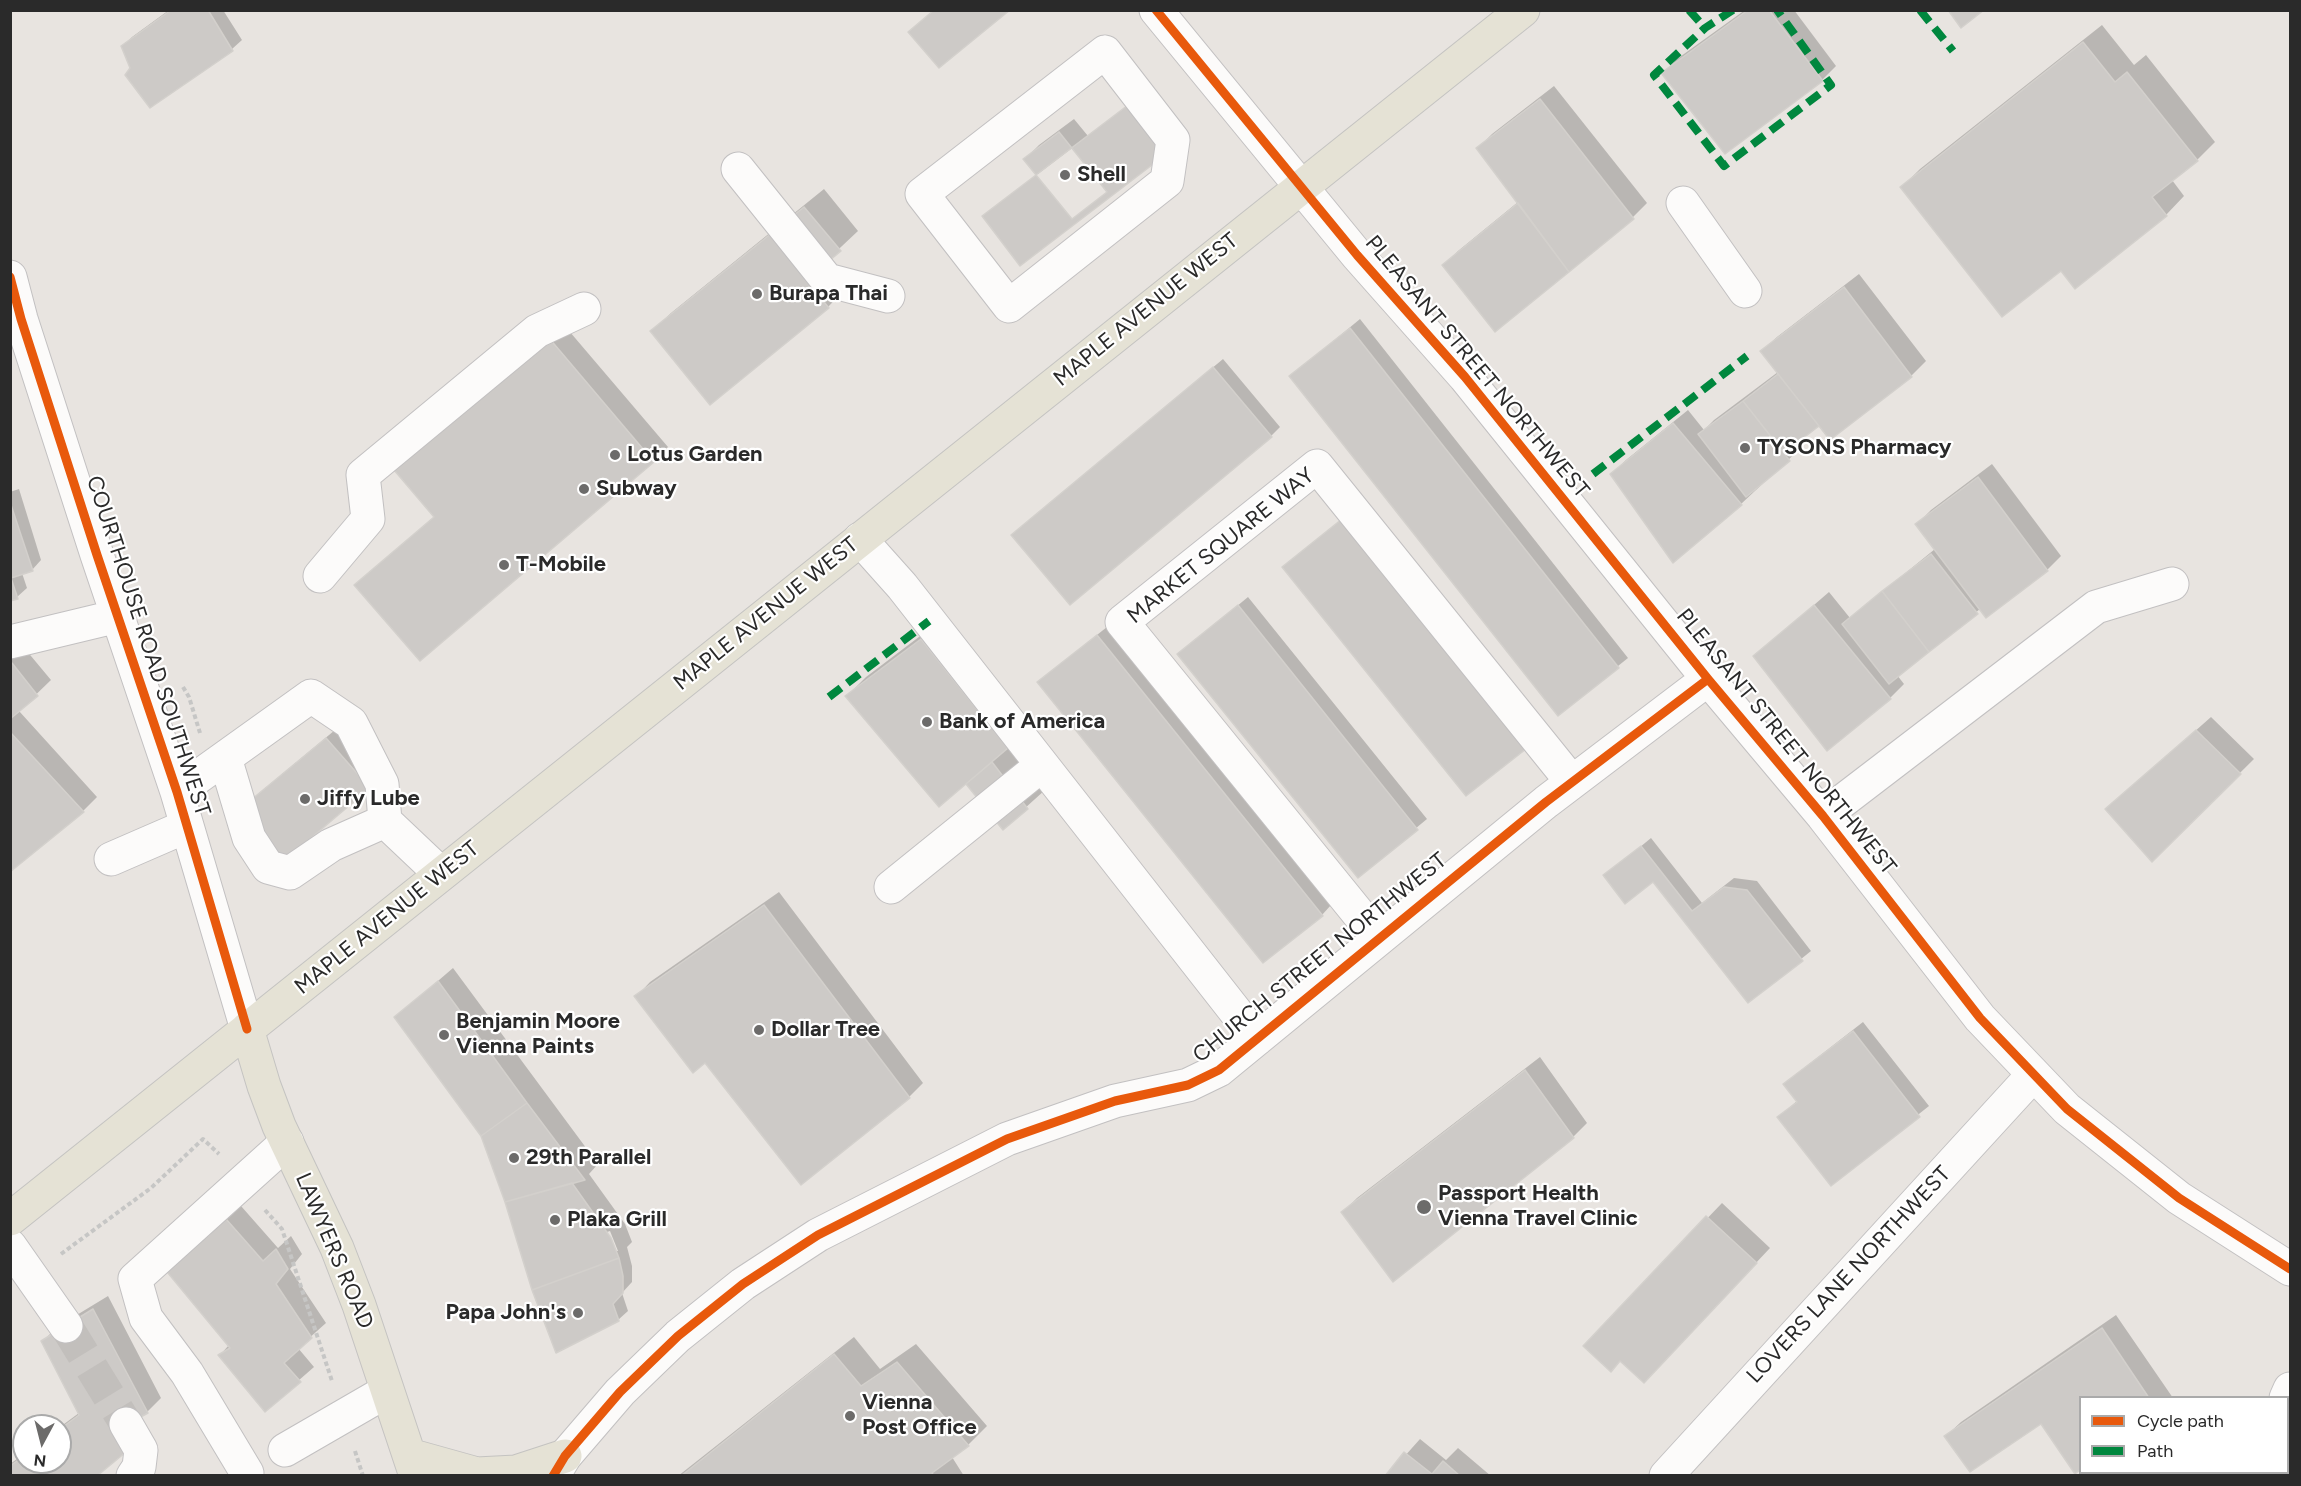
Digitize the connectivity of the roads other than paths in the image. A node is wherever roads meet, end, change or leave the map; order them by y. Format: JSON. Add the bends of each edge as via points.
{"nodes":[{"id":1,"x":1156,"y":10,"type":"edge"},
{"id":2,"x":1523,"y":10,"type":"edge"},
{"id":3,"x":738,"y":170,"type":"dead end"},
{"id":4,"x":1167,"y":181,"type":"joint"},
{"id":5,"x":1301,"y":186,"type":"junction"},
{"id":6,"x":1683,"y":203,"type":"dead end"},
{"id":7,"x":10,"y":277,"type":"edge"},
{"id":8,"x":1745,"y":291,"type":"dead end"},
{"id":9,"x":888,"y":296,"type":"dead end"},
{"id":10,"x":584,"y":309,"type":"dead end"},
{"id":11,"x":860,"y":539,"type":"junction"},
{"id":12,"x":320,"y":576,"type":"dead end"},
{"id":13,"x":2172,"y":584,"type":"dead end"},
{"id":14,"x":118,"y":616,"type":"junction"},
{"id":15,"x":10,"y":642,"type":"edge"},
{"id":16,"x":1708,"y":679,"type":"junction"},
{"id":17,"x":225,"y":758,"type":"junction"},
{"id":18,"x":1042,"y":765,"type":"junction"},
{"id":19,"x":1572,"y":782,"type":"junction"},
{"id":20,"x":177,"y":792,"type":"junction"},
{"id":21,"x":1823,"y":816,"type":"junction"},
{"id":22,"x":385,"y":821,"type":"junction"},
{"id":23,"x":187,"y":826,"type":"junction"},
{"id":24,"x":111,"y":859,"type":"dead end"},
{"id":25,"x":441,"y":874,"type":"junction"},
{"id":26,"x":891,"y":887,"type":"dead end"},
{"id":27,"x":1379,"y":939,"type":"junction"},
{"id":28,"x":248,"y":1029,"type":"junction"},
{"id":29,"x":1257,"y":1038,"type":"junction"},
{"id":30,"x":2033,"y":1076,"type":"junction"},
{"id":31,"x":287,"y":1142,"type":"junction"},
{"id":32,"x":10,"y":1219,"type":"edge"},
{"id":33,"x":10,"y":1246,"type":"edge"},
{"id":34,"x":2290,"y":1269,"type":"edge"},
{"id":35,"x":66,"y":1326,"type":"tunnel mouth"},
{"id":36,"x":387,"y":1392,"type":"junction"},
{"id":37,"x":126,"y":1424,"type":"tunnel mouth"},
{"id":38,"x":285,"y":1450,"type":"dead end"},
{"id":39,"x":412,"y":1465,"type":"edge"},
{"id":40,"x":559,"y":1466,"type":"edge"},
{"id":41,"x":247,"y":1473,"type":"dead end"},
{"id":42,"x":133,"y":1476,"type":"edge"},
{"id":43,"x":1666,"y":1476,"type":"edge"}],
"edges":[{"from":1,"to":5,"type":"street","name":"PLEASANT STREET NORTHWEST"},
{"from":2,"to":5,"type":"main road","name":"MAPLE AVENUE WEST"},
{"from":3,"to":9,"type":"street","via":[[827,280]]},
{"from":4,"to":4,"type":"street","via":[[1173,140],[1105,52],[922,194],[1009,306]]},
{"from":5,"to":11,"type":"main road","name":"MAPLE AVENUE WEST"},
{"from":5,"to":16,"type":"street","name":"PLEASANT STREET NORTHWEST","via":[[1465,377]]},
{"from":6,"to":8,"type":"street"},
{"from":7,"to":14,"type":"street","name":"COURTHOUSE ROAD SOUTHWEST"},
{"from":10,"to":12,"type":"street","via":[[537,331],[363,475],[368,519]]},
{"from":11,"to":18,"type":"street","via":[[902,586]]},
{"from":11,"to":25,"type":"main road","name":"MAPLE AVENUE WEST"},
{"from":13,"to":21,"type":"street","via":[[2096,607]]},
{"from":14,"to":15,"type":"street"},
{"from":14,"to":20,"type":"street","name":"COURTHOUSE ROAD SOUTHWEST"},
{"from":16,"to":19,"type":"street","name":"CHURCH STREET NORTHWEST"},
{"from":16,"to":21,"type":"street","name":"PLEASANT STREET NORTHWEST"},
{"from":17,"to":20,"type":"street"},
{"from":17,"to":22,"type":"street","via":[[249,838],[268,867],[290,873],[331,845]]},
{"from":17,"to":22,"type":"street","via":[[310,696],[351,723],[382,784]]},
{"from":18,"to":26,"type":"street"},
{"from":18,"to":29,"type":"street"},
{"from":19,"to":27,"type":"street","name":"CHURCH STREET NORTHWEST"},
{"from":19,"to":27,"type":"street","name":"MARKET SQUARE WAY","via":[[1317,466],[1122,622]]},
{"from":20,"to":23,"type":"street","name":"COURTHOUSE ROAD SOUTHWEST"},
{"from":21,"to":30,"type":"street","name":"PLEASANT STREET NORTHWEST","via":[[1980,1018]]},
{"from":22,"to":25,"type":"street"},
{"from":23,"to":24,"type":"street"},
{"from":23,"to":28,"type":"street","name":"COURTHOUSE ROAD SOUTHWEST"},
{"from":25,"to":28,"type":"main road","name":"MAPLE AVENUE WEST"},
{"from":27,"to":29,"type":"street","name":"CHURCH STREET NORTHWEST"},
{"from":28,"to":31,"type":"main road","name":"LAWYERS ROAD","via":[[264,1086]]},
{"from":28,"to":32,"type":"main road","name":"MAPLE AVENUE WEST"},
{"from":29,"to":40,"type":"street","name":"CHURCH STREET NORTHWEST","via":[[1219,1070],[1188,1085],[1114,1101],[1007,1139],[818,1235],[743,1284],[678,1336],[620,1392]]},
{"from":30,"to":34,"type":"street","name":"PLEASANT STREET NORTHWEST","via":[[2067,1109],[2179,1198]]},
{"from":30,"to":43,"type":"street","name":"LOVERS LANE NORTHWEST"},
{"from":31,"to":36,"type":"main road","name":"LAWYERS ROAD","via":[[337,1248]]},
{"from":31,"to":41,"type":"street","via":[[135,1279],[146,1318],[187,1373]]},
{"from":33,"to":35,"type":"street"},
{"from":36,"to":38,"type":"street"},
{"from":36,"to":39,"type":"main road","name":"LAWYERS ROAD"},
{"from":37,"to":42,"type":"street","via":[[141,1450],[139,1467]]},
{"from":39,"to":40,"type":"main road","via":[[477,1474]]}]}
